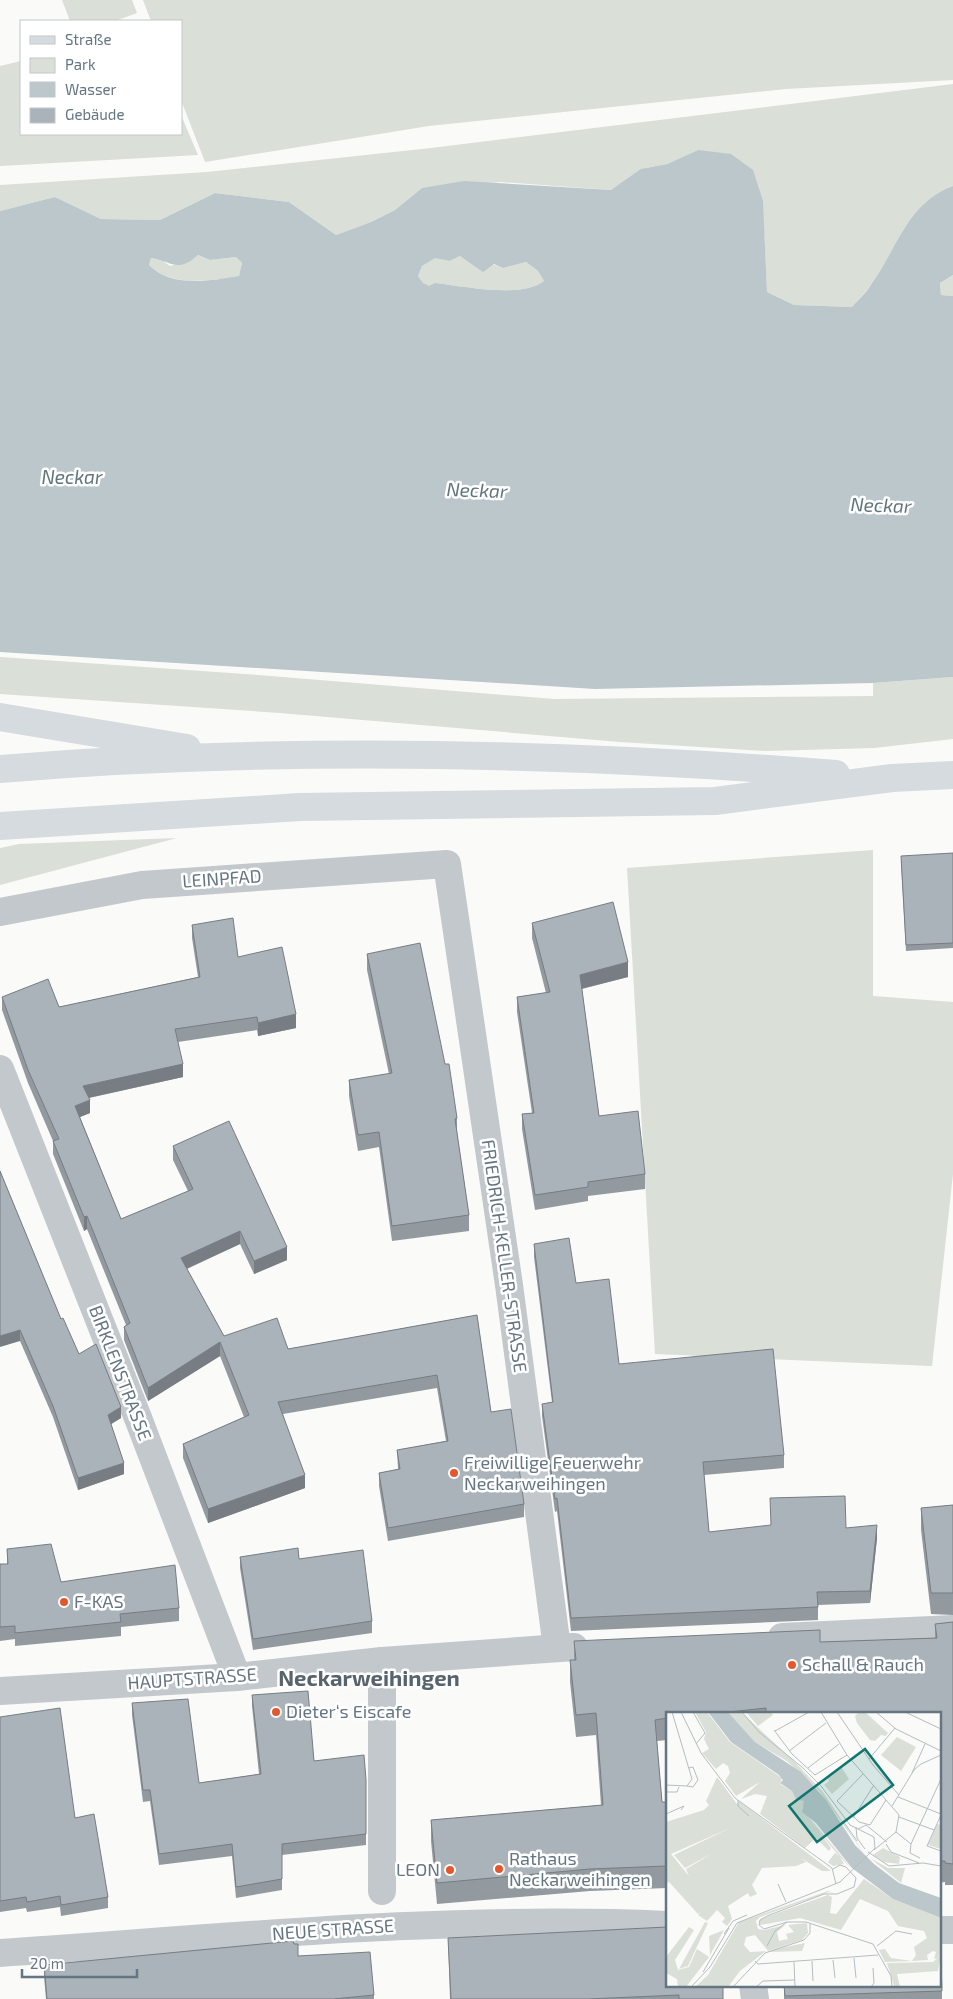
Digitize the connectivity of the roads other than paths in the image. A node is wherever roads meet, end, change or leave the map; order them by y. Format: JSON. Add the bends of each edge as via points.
{"nodes":[{"id":1,"x":0,"y":717,"type":"edge"},
{"id":2,"x":240,"y":757,"type":"junction"},
{"id":3,"x":0,"y":769,"type":"edge"},
{"id":4,"x":953,"y":775,"type":"edge"},
{"id":5,"x":892,"y":778,"type":"junction"},
{"id":6,"x":0,"y":826,"type":"edge"},
{"id":7,"x":447,"y":864,"type":"joint"},
{"id":8,"x":0,"y":912,"type":"edge"},
{"id":9,"x":0,"y":1069,"type":"edge"},
{"id":10,"x":953,"y":1628,"type":"edge"},
{"id":11,"x":762,"y":1638,"type":"edge"},
{"id":12,"x":602,"y":1646,"type":"edge"},
{"id":13,"x":557,"y":1648,"type":"junction"},
{"id":14,"x":382,"y":1660,"type":"junction"},
{"id":15,"x":237,"y":1677,"type":"junction"},
{"id":16,"x":0,"y":1691,"type":"edge"},
{"id":17,"x":382,"y":1892,"type":"dead end"},
{"id":18,"x":666,"y":1925,"type":"edge"},
{"id":19,"x":940,"y":1930,"type":"edge"},
{"id":20,"x":953,"y":1930,"type":"edge"},
{"id":21,"x":0,"y":1953,"type":"edge"},
{"id":22,"x":753,"y":1986,"type":"edge"},
{"id":23,"x":755,"y":1999,"type":"edge"}],
"edges":[{"from":1,"to":2,"type":"main road"},
{"from":2,"to":3,"type":"main road"},
{"from":2,"to":5,"type":"main road","via":[[416,754],[562,757],[718,764]]},
{"from":4,"to":5,"type":"main road"},
{"from":5,"to":6,"type":"main road","via":[[715,801],[300,807]]},
{"from":7,"to":8,"type":"street","name":"LEINPFAD","via":[[142,885]]},
{"from":7,"to":13,"type":"street","name":"FRIEDRICH-KELLER-STRASSE","via":[[509,1284]]},
{"from":9,"to":15,"type":"street","name":"BIRKLENSTRASSE"},
{"from":10,"to":11,"type":"street"},
{"from":12,"to":13,"type":"street","name":"HAUPTSTRASSE"},
{"from":13,"to":14,"type":"street","name":"HAUPTSTRASSE"},
{"from":14,"to":15,"type":"street","name":"HAUPTSTRASSE"},
{"from":14,"to":17,"type":"street"},
{"from":15,"to":16,"type":"street","name":"HAUPTSTRASSE"},
{"from":18,"to":21,"type":"street","name":"NEUE STRASSE","via":[[582,1921],[417,1925]]},
{"from":19,"to":20,"type":"street"},
{"from":22,"to":23,"type":"street"}]}
